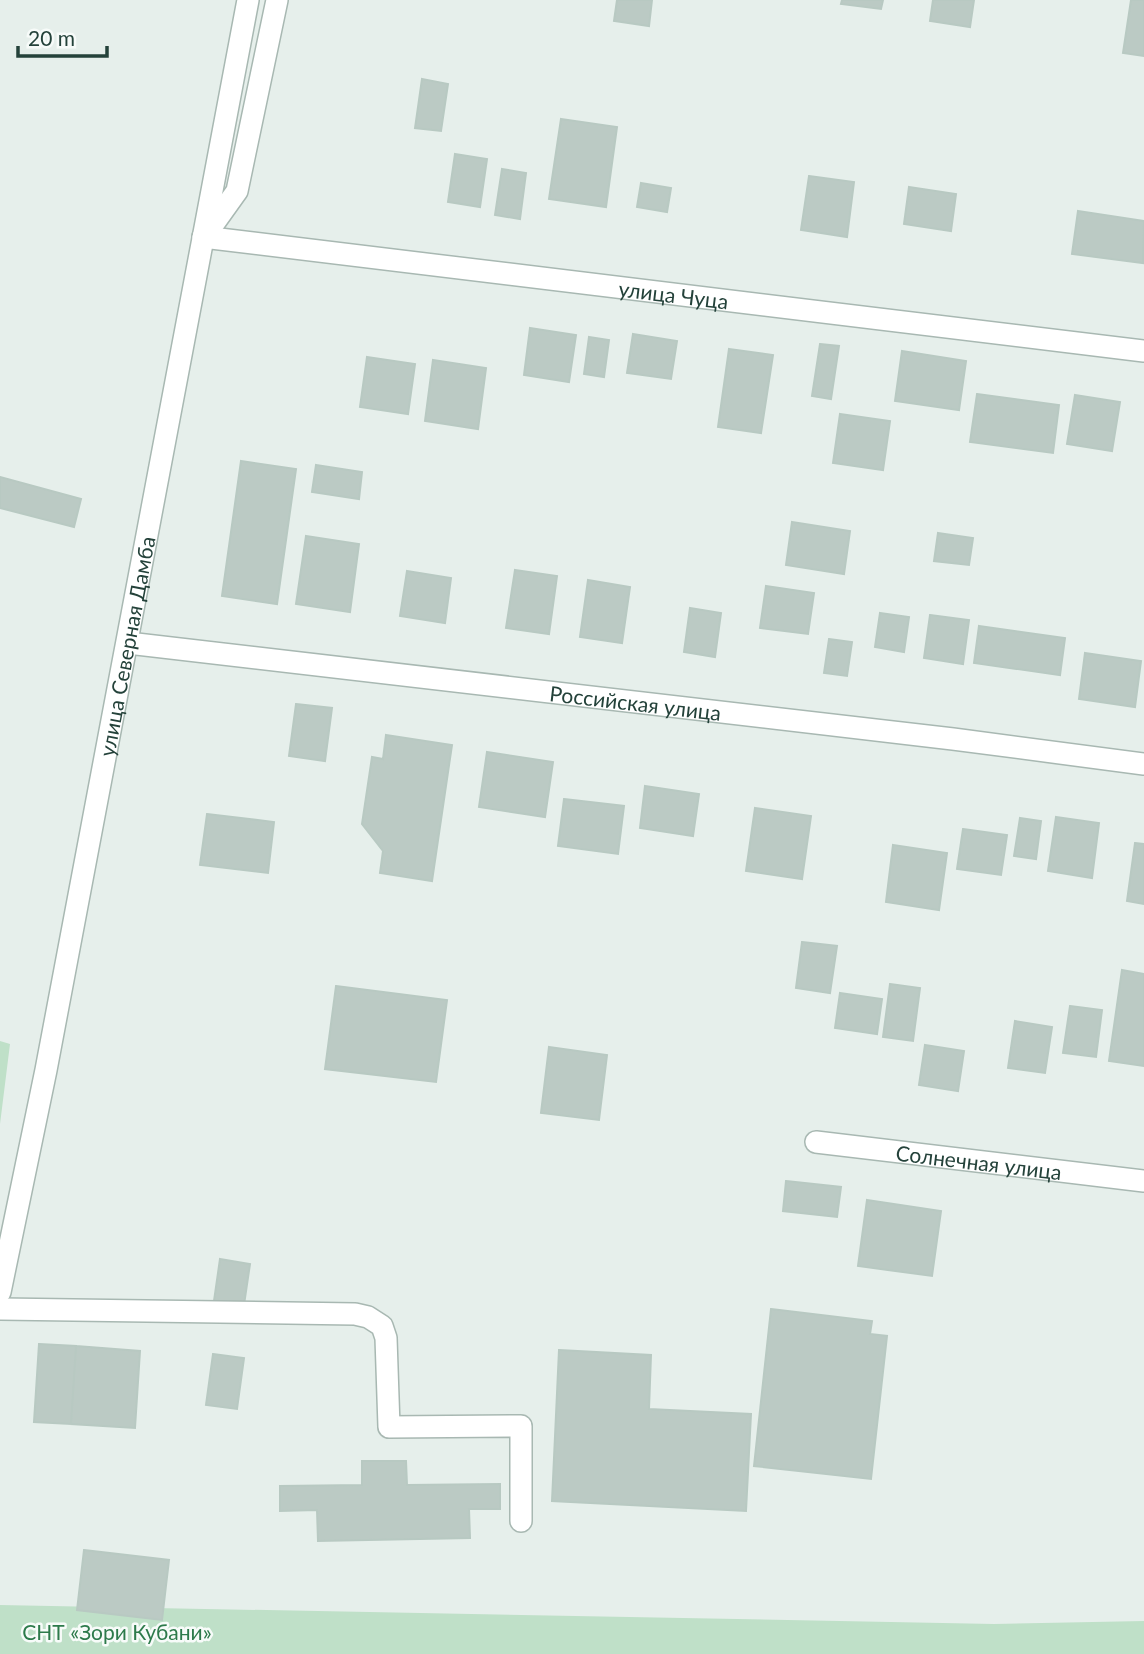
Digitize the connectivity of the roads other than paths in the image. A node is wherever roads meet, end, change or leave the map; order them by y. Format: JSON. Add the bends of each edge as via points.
{"nodes":[{"id":1,"x":248,"y":0,"type":"edge"},
{"id":2,"x":277,"y":0,"type":"edge"},
{"id":3,"x":203,"y":237,"type":"junction"},
{"id":4,"x":1144,"y":351,"type":"edge"},
{"id":5,"x":128,"y":643,"type":"junction"},
{"id":6,"x":1144,"y":764,"type":"edge"},
{"id":7,"x":816,"y":1142,"type":"dead end"},
{"id":8,"x":1144,"y":1181,"type":"edge"},
{"id":9,"x":0,"y":1292,"type":"edge"},
{"id":10,"x":0,"y":1309,"type":"edge"},
{"id":11,"x":521,"y":1521,"type":"dead end"}],
"edges":[{"from":1,"to":3,"type":"street","name":"улица Северная Дамба"},
{"from":2,"to":3,"type":"street","via":[[237,191]]},
{"from":3,"to":4,"type":"street","name":"улица Чуца"},
{"from":3,"to":5,"type":"street","name":"улица Северная Дамба"},
{"from":5,"to":6,"type":"street","name":"Российская улица"},
{"from":5,"to":9,"type":"street","name":"улица Северная Дамба"},
{"from":7,"to":8,"type":"street","name":"Солнечная улица"},
{"from":10,"to":11,"type":"street","via":[[368,1317],[382,1326],[386,1338],[389,1427],[521,1426]]}]}
